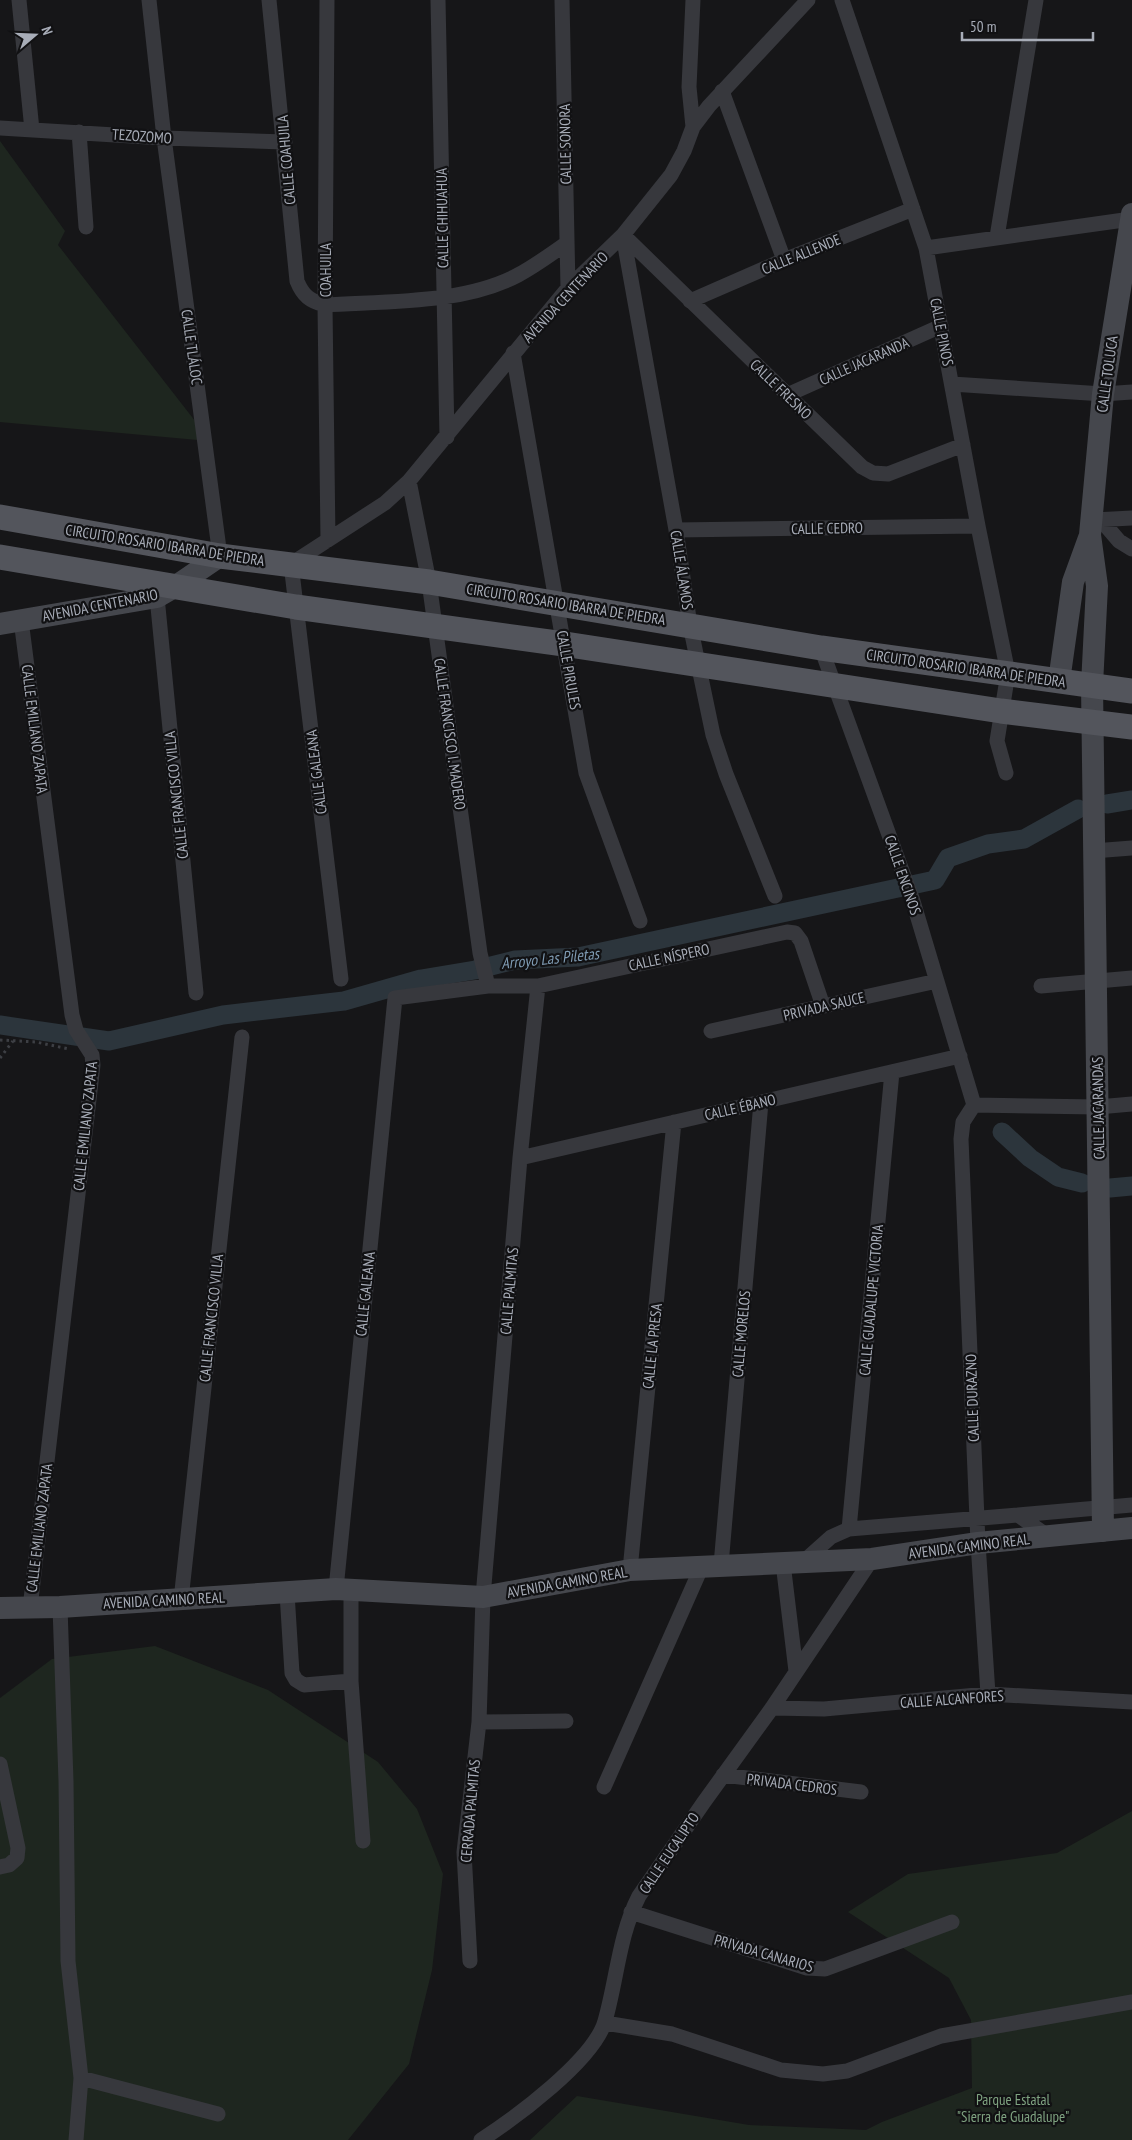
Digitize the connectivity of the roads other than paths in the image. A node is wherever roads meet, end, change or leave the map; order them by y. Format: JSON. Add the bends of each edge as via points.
{"nodes":[{"id":1,"x":19,"y":0,"type":"edge"},
{"id":2,"x":150,"y":0,"type":"edge"},
{"id":3,"x":269,"y":0,"type":"edge"},
{"id":4,"x":327,"y":0,"type":"edge"},
{"id":5,"x":438,"y":0,"type":"edge"},
{"id":6,"x":562,"y":0,"type":"edge"},
{"id":7,"x":693,"y":0,"type":"edge"},
{"id":8,"x":808,"y":0,"type":"edge"},
{"id":9,"x":842,"y":0,"type":"edge"},
{"id":10,"x":1036,"y":0,"type":"edge"},
{"id":11,"x":722,"y":91,"type":"junction"},
{"id":12,"x":693,"y":127,"type":"junction"},
{"id":13,"x":0,"y":128,"type":"edge"},
{"id":14,"x":32,"y":130,"type":"junction"},
{"id":15,"x":79,"y":132,"type":"junction"},
{"id":16,"x":164,"y":138,"type":"junction"},
{"id":17,"x":285,"y":142,"type":"junction"},
{"id":18,"x":913,"y":209,"type":"junction"},
{"id":19,"x":1132,"y":216,"type":"edge"},
{"id":20,"x":86,"y":227,"type":"dead end"},
{"id":21,"x":623,"y":235,"type":"junction"},
{"id":22,"x":997,"y":237,"type":"junction"},
{"id":23,"x":567,"y":244,"type":"junction"},
{"id":24,"x":926,"y":248,"type":"junction"},
{"id":25,"x":784,"y":260,"type":"junction"},
{"id":26,"x":568,"y":288,"type":"junction"},
{"id":27,"x":444,"y":297,"type":"junction"},
{"id":28,"x":690,"y":300,"type":"junction"},
{"id":29,"x":1124,"y":303,"type":"edge"},
{"id":30,"x":325,"y":305,"type":"junction"},
{"id":31,"x":941,"y":326,"type":"junction"},
{"id":32,"x":513,"y":353,"type":"junction"},
{"id":33,"x":952,"y":384,"type":"junction"},
{"id":34,"x":1132,"y":392,"type":"edge"},
{"id":35,"x":1103,"y":394,"type":"junction"},
{"id":36,"x":787,"y":395,"type":"junction"},
{"id":37,"x":447,"y":437,"type":"junction"},
{"id":38,"x":963,"y":446,"type":"junction"},
{"id":39,"x":409,"y":481,"type":"junction"},
{"id":40,"x":0,"y":517,"type":"edge"},
{"id":41,"x":1132,"y":518,"type":"edge"},
{"id":42,"x":1094,"y":525,"type":"junction"},
{"id":43,"x":978,"y":526,"type":"junction"},
{"id":44,"x":676,"y":530,"type":"junction"},
{"id":45,"x":328,"y":540,"type":"junction"},
{"id":46,"x":1132,"y":549,"type":"edge"},
{"id":47,"x":220,"y":556,"type":"junction"},
{"id":48,"x":0,"y":557,"type":"edge"},
{"id":49,"x":291,"y":564,"type":"junction"},
{"id":50,"x":429,"y":582,"type":"junction"},
{"id":51,"x":166,"y":592,"type":"junction"},
{"id":52,"x":557,"y":603,"type":"junction"},
{"id":53,"x":296,"y":607,"type":"junction"},
{"id":54,"x":11,"y":622,"type":"edge"},
{"id":55,"x":690,"y":625,"type":"junction"},
{"id":56,"x":435,"y":626,"type":"junction"},
{"id":57,"x":564,"y":644,"type":"junction"},
{"id":58,"x":821,"y":648,"type":"junction"},
{"id":59,"x":698,"y":665,"type":"junction"},
{"id":60,"x":1008,"y":673,"type":"junction"},
{"id":61,"x":1059,"y":680,"type":"junction"},
{"id":62,"x":1092,"y":685,"type":"junction"},
{"id":63,"x":835,"y":686,"type":"junction"},
{"id":64,"x":1132,"y":691,"type":"edge"},
{"id":65,"x":1002,"y":711,"type":"junction"},
{"id":66,"x":1092,"y":721,"type":"junction"},
{"id":67,"x":1132,"y":727,"type":"edge"},
{"id":68,"x":1006,"y":773,"type":"dead end"},
{"id":69,"x":1132,"y":848,"type":"edge"},
{"id":70,"x":1093,"y":851,"type":"junction"},
{"id":71,"x":775,"y":896,"type":"dead end"},
{"id":72,"x":640,"y":921,"type":"dead end"},
{"id":73,"x":1132,"y":978,"type":"edge"},
{"id":74,"x":341,"y":979,"type":"dead end"},
{"id":75,"x":487,"y":981,"type":"junction"},
{"id":76,"x":937,"y":981,"type":"junction"},
{"id":77,"x":1096,"y":982,"type":"junction"},
{"id":78,"x":538,"y":986,"type":"junction"},
{"id":79,"x":1041,"y":986,"type":"dead end"},
{"id":80,"x":196,"y":993,"type":"dead end"},
{"id":81,"x":395,"y":998,"type":"joint"},
{"id":82,"x":824,"y":1006,"type":"junction"},
{"id":83,"x":711,"y":1031,"type":"dead end"},
{"id":84,"x":242,"y":1037,"type":"dead end"},
{"id":85,"x":960,"y":1056,"type":"junction"},
{"id":86,"x":892,"y":1072,"type":"junction"},
{"id":87,"x":761,"y":1102,"type":"junction"},
{"id":88,"x":1132,"y":1104,"type":"edge"},
{"id":89,"x":974,"y":1105,"type":"junction"},
{"id":90,"x":1098,"y":1107,"type":"junction"},
{"id":91,"x":674,"y":1122,"type":"junction"},
{"id":92,"x":520,"y":1158,"type":"junction"},
{"id":93,"x":1132,"y":1505,"type":"edge"},
{"id":94,"x":1103,"y":1508,"type":"junction"},
{"id":95,"x":1018,"y":1515,"type":"junction"},
{"id":96,"x":977,"y":1518,"type":"junction"},
{"id":97,"x":1132,"y":1528,"type":"edge"},
{"id":98,"x":849,"y":1529,"type":"junction"},
{"id":99,"x":1104,"y":1530,"type":"junction"},
{"id":100,"x":1049,"y":1536,"type":"junction"},
{"id":101,"x":978,"y":1543,"type":"junction"},
{"id":102,"x":872,"y":1559,"type":"junction"},
{"id":103,"x":793,"y":1562,"type":"junction"},
{"id":104,"x":711,"y":1566,"type":"junction"},
{"id":105,"x":630,"y":1570,"type":"junction"},
{"id":106,"x":343,"y":1590,"type":"junction"},
{"id":107,"x":287,"y":1593,"type":"junction"},
{"id":108,"x":483,"y":1597,"type":"junction"},
{"id":109,"x":181,"y":1600,"type":"junction"},
{"id":110,"x":60,"y":1607,"type":"junction"},
{"id":111,"x":0,"y":1608,"type":"edge"},
{"id":112,"x":30,"y":1608,"type":"junction"},
{"id":113,"x":796,"y":1671,"type":"junction"},
{"id":114,"x":351,"y":1681,"type":"junction"},
{"id":115,"x":988,"y":1694,"type":"junction"},
{"id":116,"x":1132,"y":1702,"type":"edge"},
{"id":117,"x":772,"y":1708,"type":"junction"},
{"id":118,"x":566,"y":1721,"type":"dead end"},
{"id":119,"x":479,"y":1722,"type":"junction"},
{"id":120,"x":0,"y":1764,"type":"edge"},
{"id":121,"x":723,"y":1775,"type":"junction"},
{"id":122,"x":604,"y":1787,"type":"dead end"},
{"id":123,"x":861,"y":1792,"type":"dead end"},
{"id":124,"x":363,"y":1841,"type":"dead end"},
{"id":125,"x":0,"y":1867,"type":"edge"},
{"id":126,"x":631,"y":1912,"type":"junction"},
{"id":127,"x":952,"y":1922,"type":"dead end"},
{"id":128,"x":470,"y":1961,"type":"dead end"},
{"id":129,"x":1132,"y":2002,"type":"edge"},
{"id":130,"x":605,"y":2023,"type":"junction"},
{"id":131,"x":80,"y":2078,"type":"junction"},
{"id":132,"x":218,"y":2114,"type":"dead end"},
{"id":133,"x":76,"y":2140,"type":"edge"},
{"id":134,"x":480,"y":2140,"type":"edge"}],
"edges":[{"from":1,"to":14,"type":"street"},
{"from":2,"to":16,"type":"street","name":"CALLE TLÁLOC"},
{"from":3,"to":17,"type":"street","name":"CALLE COAHUILA"},
{"from":4,"to":30,"type":"street","name":"COAHUILA"},
{"from":5,"to":27,"type":"street","name":"CALLE CHIHUAHUA"},
{"from":6,"to":23,"type":"street","name":"CALLE SONORA"},
{"from":7,"to":12,"type":"street","via":[[689,87]]},
{"from":8,"to":11,"type":"street","name":"AVENIDA CENTENARIO"},
{"from":9,"to":18,"type":"street","name":"CALLE PINOS"},
{"from":10,"to":22,"type":"street"},
{"from":11,"to":12,"type":"street","name":"AVENIDA CENTENARIO"},
{"from":11,"to":25,"type":"street"},
{"from":12,"to":21,"type":"street","name":"AVENIDA CENTENARIO","via":[[672,175]]},
{"from":13,"to":14,"type":"street","name":"TEZOZOMO"},
{"from":14,"to":15,"type":"street","name":"TEZOZOMO"},
{"from":15,"to":16,"type":"street","name":"TEZOZOMO"},
{"from":15,"to":20,"type":"street"},
{"from":16,"to":17,"type":"street","name":"TEZOZOMO"},
{"from":16,"to":47,"type":"street","name":"CALLE TLÁLOC"},
{"from":17,"to":30,"type":"street","name":"CALLE COAHUILA","via":[[297,281],[302,293]]},
{"from":18,"to":24,"type":"street","name":"CALLE PINOS"},
{"from":18,"to":25,"type":"street","name":"CALLE ALLENDE"},
{"from":19,"to":22,"type":"street"},
{"from":19,"to":29,"type":"main road","name":"CALLE TOLUCA"},
{"from":21,"to":26,"type":"street","name":"AVENIDA CENTENARIO"},
{"from":21,"to":28,"type":"street","name":"CALLE FRESNO"},
{"from":21,"to":44,"type":"street","name":"CALLE ÁLAMOS"},
{"from":22,"to":24,"type":"street"},
{"from":23,"to":26,"type":"street","name":"CALLE SONORA"},
{"from":23,"to":27,"type":"street","via":[[518,275]]},
{"from":24,"to":31,"type":"street","name":"CALLE PINOS"},
{"from":25,"to":28,"type":"street","name":"CALLE ALLENDE"},
{"from":26,"to":32,"type":"street","name":"AVENIDA CENTENARIO"},
{"from":27,"to":30,"type":"street"},
{"from":27,"to":37,"type":"street","name":"CALLE CHIHUAHUA"},
{"from":28,"to":36,"type":"street","name":"CALLE FRESNO"},
{"from":29,"to":35,"type":"main road","name":"CALLE TOLUCA"},
{"from":30,"to":45,"type":"street","name":"COAHUILA"},
{"from":31,"to":33,"type":"street","name":"CALLE PINOS"},
{"from":31,"to":36,"type":"street","name":"CALLE JACARANDA"},
{"from":32,"to":37,"type":"street","name":"AVENIDA CENTENARIO"},
{"from":32,"to":52,"type":"street","name":"CALLE PIRULES"},
{"from":33,"to":35,"type":"street"},
{"from":33,"to":38,"type":"street","name":"CALLE PINOS"},
{"from":34,"to":35,"type":"street"},
{"from":35,"to":42,"type":"main road","name":"CALLE TOLUCA"},
{"from":36,"to":38,"type":"street","name":"CALLE FRESNO","via":[[862,467],[873,473],[888,474]]},
{"from":37,"to":39,"type":"street","name":"AVENIDA CENTENARIO"},
{"from":38,"to":43,"type":"street","name":"CALLE PINOS"},
{"from":39,"to":45,"type":"street","name":"AVENIDA CENTENARIO","via":[[385,503]]},
{"from":39,"to":50,"type":"street","name":"CALLE FRANCISCO I. MADERO"},
{"from":40,"to":47,"type":"main road","name":"CIRCUITO ROSARIO IBARRA DE PIEDRA"},
{"from":41,"to":42,"type":"street"},
{"from":42,"to":46,"type":"street"},
{"from":42,"to":61,"type":"main road","name":"CALLE TOLUCA","via":[[1073,582]]},
{"from":42,"to":62,"type":"main road","name":"CALLE TOLUCA","via":[[1097,586]]},
{"from":43,"to":44,"type":"street","name":"CALLE CEDRO"},
{"from":43,"to":60,"type":"street","name":"CALLE PINOS"},
{"from":44,"to":55,"type":"street","name":"CALLE ÁLAMOS"},
{"from":45,"to":49,"type":"street","name":"AVENIDA CENTENARIO"},
{"from":47,"to":49,"type":"main road","name":"CIRCUITO ROSARIO IBARRA DE PIEDRA"},
{"from":47,"to":51,"type":"main road","name":"AVENIDA CENTENARIO"},
{"from":48,"to":51,"type":"main road"},
{"from":49,"to":50,"type":"main road","name":"CIRCUITO ROSARIO IBARRA DE PIEDRA"},
{"from":49,"to":53,"type":"street","name":"CALLE GALEANA"},
{"from":50,"to":52,"type":"main road","name":"CIRCUITO ROSARIO IBARRA DE PIEDRA"},
{"from":50,"to":56,"type":"street","name":"CALLE FRANCISCO I. MADERO"},
{"from":51,"to":53,"type":"main road"},
{"from":51,"to":54,"type":"main road","name":"AVENIDA CENTENARIO"},
{"from":51,"to":80,"type":"street","name":"CALLE FRANCISCO VILLA"},
{"from":52,"to":55,"type":"main road","name":"CIRCUITO ROSARIO IBARRA DE PIEDRA"},
{"from":52,"to":57,"type":"street","name":"CALLE PIRULES"},
{"from":53,"to":56,"type":"main road"},
{"from":53,"to":74,"type":"street","name":"CALLE GALEANA"},
{"from":54,"to":112,"type":"street","name":"CALLE EMILIANO ZAPATA","via":[[71,1005],[76,1030],[92,1054],[93,1065]]},
{"from":55,"to":58,"type":"main road","name":"CIRCUITO ROSARIO IBARRA DE PIEDRA"},
{"from":55,"to":59,"type":"street","name":"CALLE ÁLAMOS"},
{"from":56,"to":57,"type":"main road"},
{"from":56,"to":75,"type":"street","name":"CALLE FRANCISCO I. MADERO","via":[[480,953]]},
{"from":57,"to":59,"type":"main road"},
{"from":57,"to":72,"type":"street","name":"CALLE PIRULES","via":[[586,773]]},
{"from":58,"to":60,"type":"main road","name":"CIRCUITO ROSARIO IBARRA DE PIEDRA"},
{"from":58,"to":63,"type":"street","name":"CALLE ENCINOS"},
{"from":59,"to":63,"type":"main road"},
{"from":59,"to":71,"type":"street","name":"CALLE ÁLAMOS","via":[[713,735]]},
{"from":60,"to":61,"type":"main road","name":"CIRCUITO ROSARIO IBARRA DE PIEDRA"},
{"from":60,"to":65,"type":"street"},
{"from":61,"to":62,"type":"main road","name":"CIRCUITO ROSARIO IBARRA DE PIEDRA"},
{"from":62,"to":64,"type":"main road","name":"CIRCUITO ROSARIO IBARRA DE PIEDRA"},
{"from":62,"to":66,"type":"main road","name":"CALLE JACARANDAS"},
{"from":63,"to":65,"type":"main road"},
{"from":63,"to":76,"type":"street","name":"CALLE ENCINOS","via":[[912,898]]},
{"from":65,"to":66,"type":"main road"},
{"from":65,"to":68,"type":"street","via":[[997,741]]},
{"from":66,"to":67,"type":"main road"},
{"from":66,"to":70,"type":"main road","name":"CALLE JACARANDAS"},
{"from":69,"to":70,"type":"street"},
{"from":70,"to":77,"type":"main road","name":"CALLE JACARANDAS"},
{"from":73,"to":77,"type":"street"},
{"from":75,"to":78,"type":"street","name":"CALLE NÍSPERO"},
{"from":75,"to":81,"type":"street","name":"CALLE NÍSPERO"},
{"from":76,"to":82,"type":"street","name":"PRIVADA SAUCE"},
{"from":76,"to":85,"type":"street","name":"CALLE ENCINOS"},
{"from":77,"to":79,"type":"street"},
{"from":77,"to":90,"type":"main road","name":"CALLE JACARANDAS"},
{"from":78,"to":82,"type":"street","name":"CALLE NÍSPERO","via":[[787,932],[795,933],[801,941]]},
{"from":78,"to":92,"type":"street","name":"CALLE PALMITAS"},
{"from":81,"to":106,"type":"street","name":"CALLE GALEANA"},
{"from":82,"to":83,"type":"street","name":"PRIVADA SAUCE"},
{"from":84,"to":109,"type":"street","name":"CALLE FRANCISCO VILLA"},
{"from":85,"to":86,"type":"street","name":"CALLE ÉBANO"},
{"from":85,"to":89,"type":"street","name":"CALLE ENCINOS"},
{"from":86,"to":87,"type":"street","name":"CALLE ÉBANO"},
{"from":86,"to":98,"type":"street","name":"CALLE GUADALUPE VICTORIA"},
{"from":87,"to":91,"type":"street","name":"CALLE ÉBANO"},
{"from":87,"to":104,"type":"street","name":"CALLE MORELOS"},
{"from":88,"to":90,"type":"street"},
{"from":89,"to":90,"type":"street"},
{"from":89,"to":96,"type":"street","name":"CALLE DURAZNO","via":[[963,1122],[961,1139]]},
{"from":90,"to":94,"type":"main road","name":"CALLE JACARANDAS"},
{"from":91,"to":92,"type":"street","name":"CALLE ÉBANO"},
{"from":91,"to":105,"type":"street","name":"CALLE LA PRESA"},
{"from":92,"to":108,"type":"street","name":"CALLE PALMITAS"},
{"from":93,"to":94,"type":"street"},
{"from":94,"to":95,"type":"street"},
{"from":94,"to":99,"type":"main road","name":"CALLE JACARANDAS"},
{"from":95,"to":96,"type":"street"},
{"from":95,"to":100,"type":"street"},
{"from":96,"to":98,"type":"street"},
{"from":96,"to":101,"type":"street","name":"CALLE DURAZNO"},
{"from":97,"to":99,"type":"main road","name":"AVENIDA CAMINO REAL"},
{"from":98,"to":103,"type":"street"},
{"from":99,"to":100,"type":"main road","name":"AVENIDA CAMINO REAL"},
{"from":100,"to":101,"type":"main road","name":"AVENIDA CAMINO REAL"},
{"from":101,"to":102,"type":"main road","name":"AVENIDA CAMINO REAL"},
{"from":101,"to":115,"type":"street","name":"CALLE DURAZNO"},
{"from":102,"to":103,"type":"main road","name":"AVENIDA CAMINO REAL"},
{"from":102,"to":113,"type":"street","name":"CALLE EUCALIPTO"},
{"from":103,"to":104,"type":"main road","name":"AVENIDA CAMINO REAL"},
{"from":103,"to":113,"type":"street"},
{"from":104,"to":105,"type":"main road","name":"AVENIDA CAMINO REAL"},
{"from":104,"to":122,"type":"street","name":"CALLE MORELOS"},
{"from":105,"to":108,"type":"main road","name":"AVENIDA CAMINO REAL"},
{"from":106,"to":107,"type":"main road","name":"AVENIDA CAMINO REAL"},
{"from":106,"to":108,"type":"main road","name":"AVENIDA CAMINO REAL"},
{"from":106,"to":114,"type":"street","name":"CALLE GALEANA"},
{"from":107,"to":109,"type":"main road","name":"AVENIDA CAMINO REAL"},
{"from":107,"to":114,"type":"street","via":[[292,1673],[296,1680],[304,1685]]},
{"from":108,"to":119,"type":"street","name":"CERRADA PALMITAS"},
{"from":109,"to":110,"type":"main road","name":"AVENIDA CAMINO REAL"},
{"from":110,"to":112,"type":"main road","name":"AVENIDA CAMINO REAL"},
{"from":110,"to":131,"type":"street","via":[[68,1962]]},
{"from":111,"to":112,"type":"main road","name":"AVENIDA CAMINO REAL"},
{"from":113,"to":117,"type":"street","name":"CALLE EUCALIPTO"},
{"from":114,"to":124,"type":"street","name":"CALLE GALEANA"},
{"from":115,"to":116,"type":"street","name":"CALLE ALCANFORES"},
{"from":115,"to":117,"type":"street","name":"CALLE ALCANFORES","via":[[824,1709]]},
{"from":117,"to":121,"type":"street","name":"CALLE EUCALIPTO"},
{"from":118,"to":119,"type":"street"},
{"from":119,"to":128,"type":"street","name":"CERRADA PALMITAS","via":[[464,1852]]},
{"from":120,"to":125,"type":"street","via":[[18,1848],[16,1858],[9,1865]]},
{"from":121,"to":123,"type":"street","name":"PRIVADA CEDROS"},
{"from":121,"to":126,"type":"street","name":"CALLE EUCALIPTO"},
{"from":126,"to":127,"type":"street","name":"PRIVADA CANARIOS","via":[[807,1968],[826,1969]]},
{"from":126,"to":130,"type":"street","name":"CALLE EUCALIPTO"},
{"from":129,"to":130,"type":"street","via":[[941,2036],[847,2071],[823,2074],[781,2070],[672,2034]]},
{"from":130,"to":134,"type":"street","name":"CALLE EUCALIPTO","via":[[568,2072],[503,2126]]},
{"from":131,"to":132,"type":"street"},
{"from":131,"to":133,"type":"street"}]}
